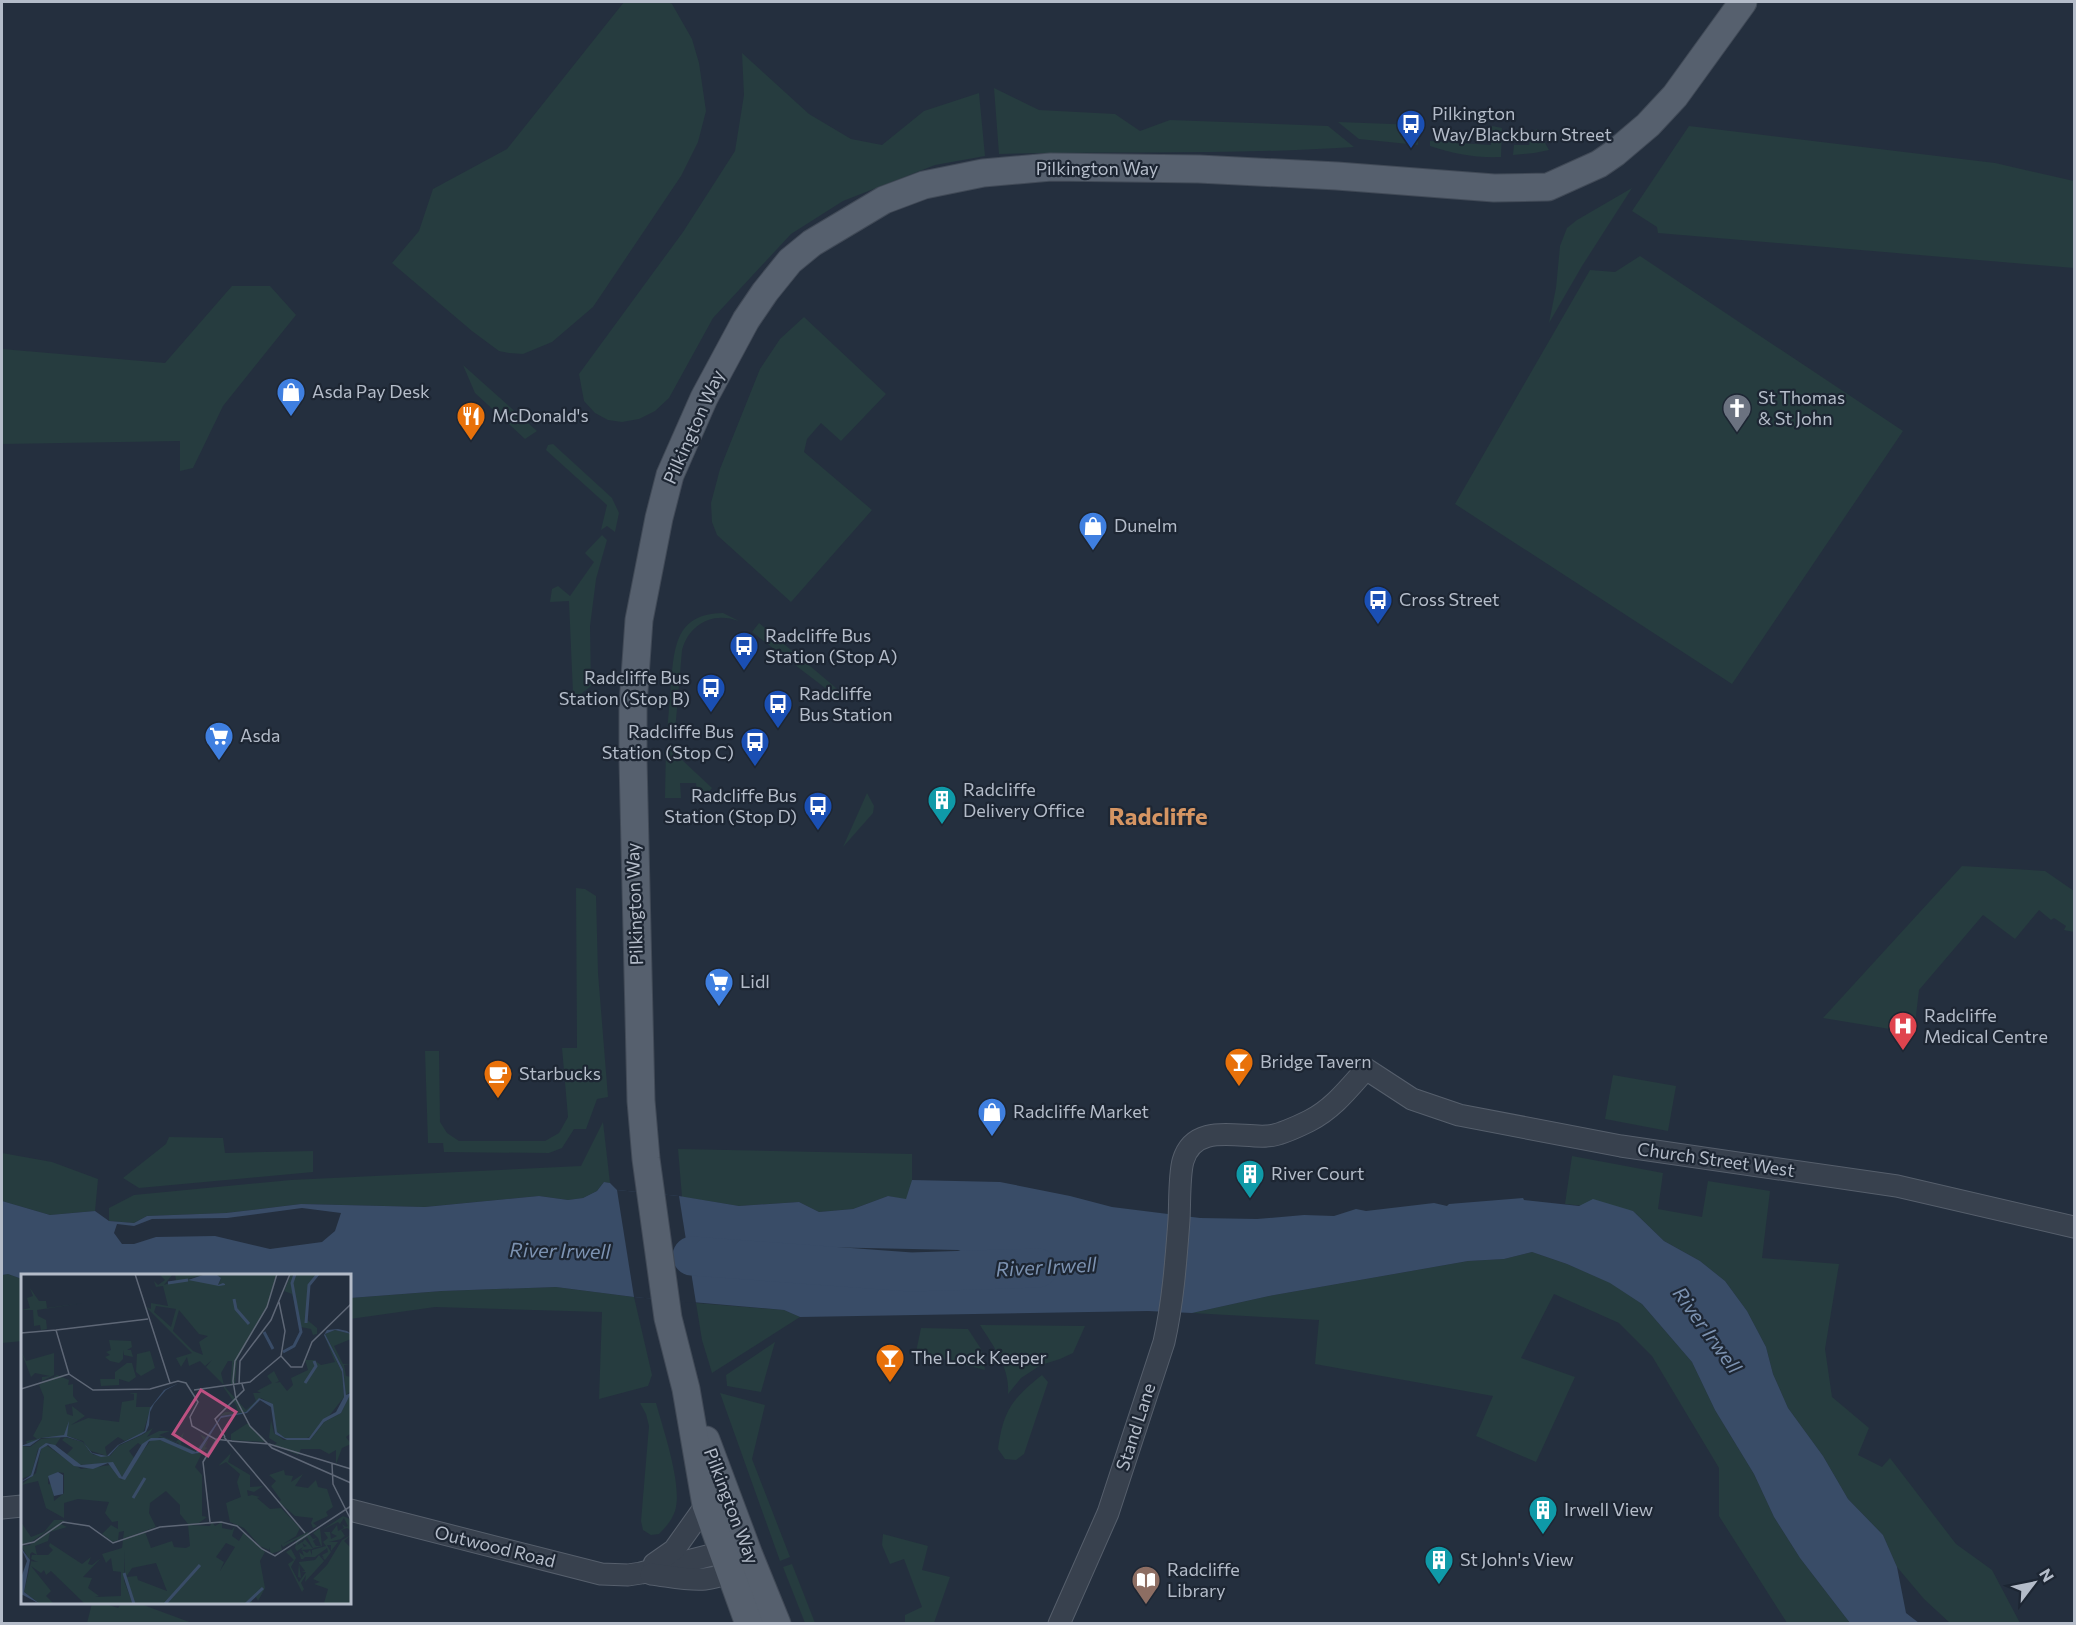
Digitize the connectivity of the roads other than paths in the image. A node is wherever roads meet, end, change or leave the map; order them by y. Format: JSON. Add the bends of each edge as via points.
{"nodes":[{"id":1,"x":1743,"y":2,"type":"edge"},
{"id":2,"x":1366,"y":1069,"type":"joint"},
{"id":3,"x":2074,"y":1227,"type":"edge"},
{"id":4,"x":686,"y":1389,"type":"junction"},
{"id":5,"x":706,"y":1505,"type":"junction"},
{"id":6,"x":21,"y":1506,"type":"edge"},
{"id":7,"x":2,"y":1508,"type":"edge"},
{"id":8,"x":351,"y":1510,"type":"edge"},
{"id":9,"x":734,"y":1559,"type":"junction"},
{"id":10,"x":641,"y":1573,"type":"junction"},
{"id":11,"x":749,"y":1623,"type":"edge"},
{"id":12,"x":777,"y":1623,"type":"edge"},
{"id":13,"x":1059,"y":1623,"type":"edge"}],
"edges":[{"from":1,"to":4,"type":"main road","name":"Pilkington Way","via":[[1648,125],[1599,164],[1548,187],[1488,188],[1199,169],[1051,168],[982,173],[924,185],[884,200],[831,230],[790,261],[765,292],[704,398],[670,475],[639,620],[633,705],[633,844],[641,1101],[668,1318]]},
{"from":2,"to":3,"type":"street","name":"Church Street West","via":[[1412,1099],[1459,1115],[1621,1146],[1897,1186]]},
{"from":2,"to":13,"type":"street","name":"Stand Lane","via":[[1337,1101],[1310,1121],[1269,1136],[1205,1136],[1193,1144],[1183,1160],[1164,1342],[1111,1503]]},
{"from":4,"to":5,"type":"main road","name":"Pilkington Way"},
{"from":4,"to":9,"type":"main road","name":"Pilkington Way","via":[[728,1493]]},
{"from":5,"to":9,"type":"main road","name":"Pilkington Way"},
{"from":5,"to":10,"type":"street","via":[[674,1550]]},
{"from":6,"to":7,"type":"street"},
{"from":8,"to":10,"type":"street","name":"Outwood Road","via":[[601,1574]]},
{"from":9,"to":10,"type":"street","name":"Outwood Road","via":[[705,1581]]},
{"from":9,"to":11,"type":"main road","name":"Pilkington Way"},
{"from":9,"to":12,"type":"main road","name":"Pilkington Way"}]}
